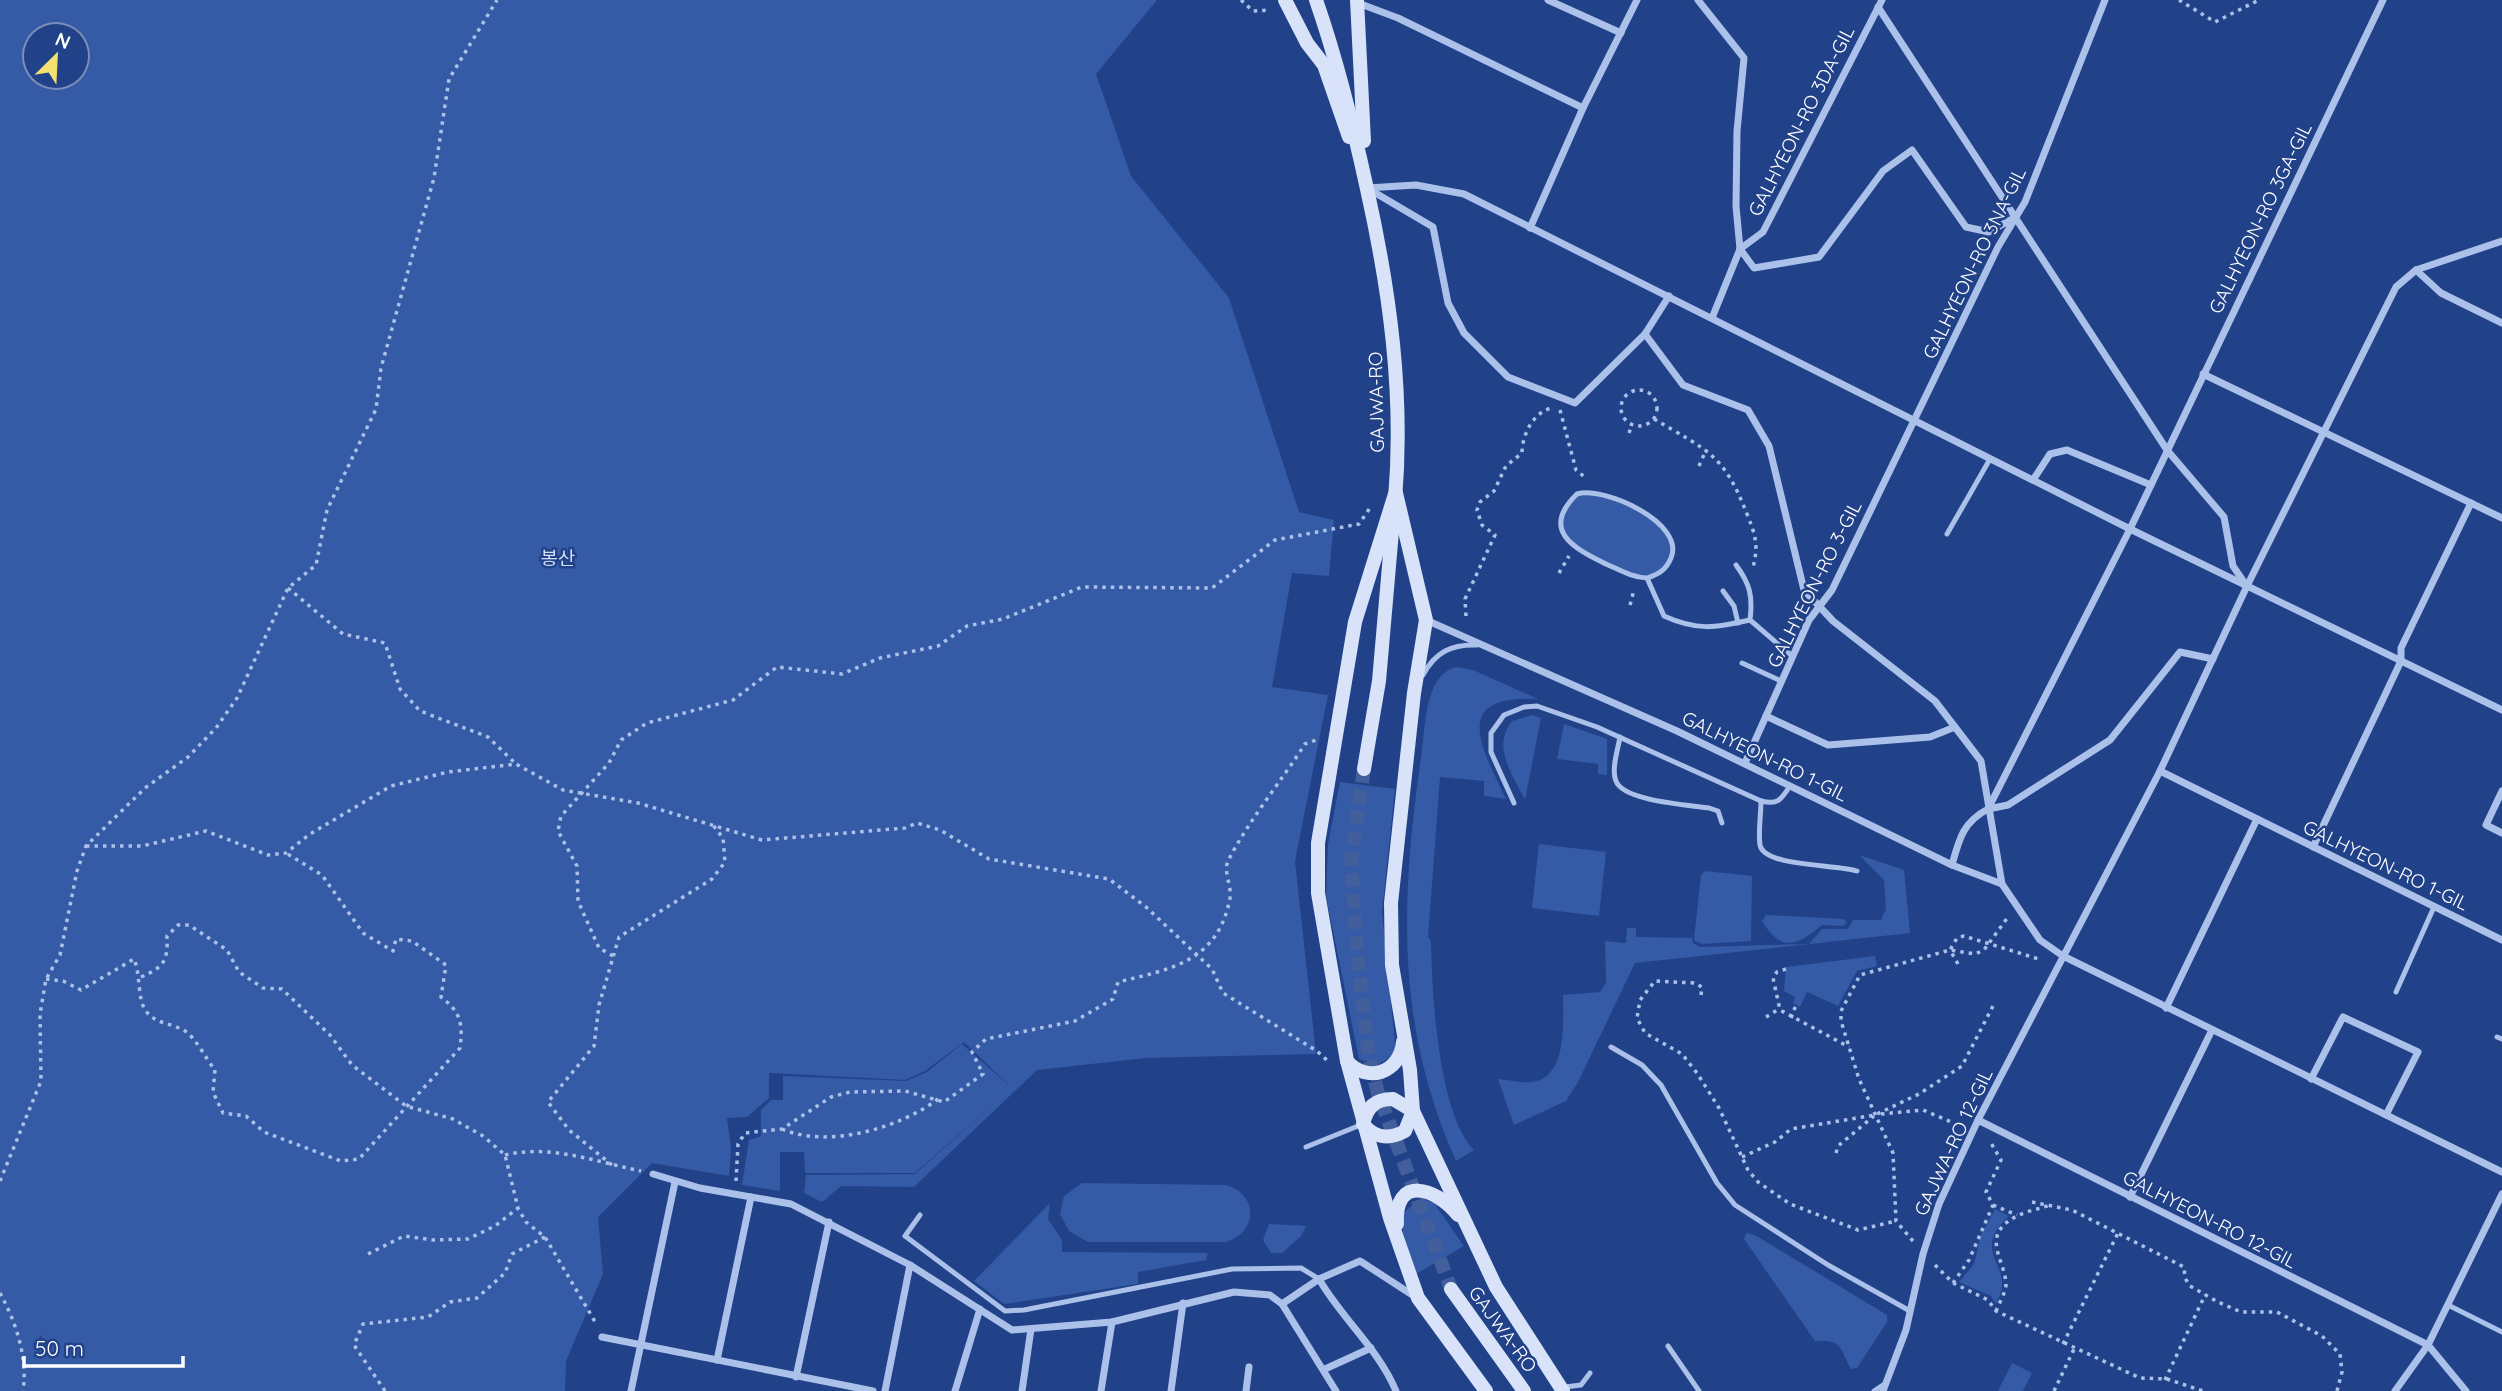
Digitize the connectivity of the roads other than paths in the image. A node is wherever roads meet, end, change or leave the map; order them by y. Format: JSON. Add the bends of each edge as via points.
{"nodes":[{"id":1,"x":1316,"y":0,"type":"edge"},
{"id":2,"x":1326,"y":0,"type":"edge"},
{"id":3,"x":1548,"y":0,"type":"edge"},
{"id":4,"x":1637,"y":0,"type":"edge"},
{"id":5,"x":1698,"y":0,"type":"edge"},
{"id":6,"x":2105,"y":0,"type":"edge"},
{"id":7,"x":2383,"y":0,"type":"edge"},
{"id":8,"x":1357,"y":1,"type":"edge"},
{"id":9,"x":1287,"y":4,"type":"edge"},
{"id":10,"x":1880,"y":4,"type":"edge"},
{"id":11,"x":1621,"y":33,"type":"junction"},
{"id":12,"x":1330,"y":40,"type":"junction"},
{"id":13,"x":1583,"y":108,"type":"junction"},
{"id":14,"x":1367,"y":188,"type":"junction"},
{"id":15,"x":2015,"y":218,"type":"junction"},
{"id":16,"x":1531,"y":228,"type":"junction"},
{"id":17,"x":2502,"y":241,"type":"edge"},
{"id":18,"x":1740,"y":249,"type":"junction"},
{"id":19,"x":2416,"y":270,"type":"junction"},
{"id":20,"x":1669,"y":296,"type":"junction"},
{"id":21,"x":1712,"y":318,"type":"junction"},
{"id":22,"x":2502,"y":323,"type":"edge"},
{"id":23,"x":1645,"y":334,"type":"junction"},
{"id":24,"x":2203,"y":374,"type":"junction"},
{"id":25,"x":1913,"y":420,"type":"junction"},
{"id":26,"x":2324,"y":431,"type":"junction"},
{"id":27,"x":2167,"y":450,"type":"junction"},
{"id":28,"x":1990,"y":459,"type":"junction"},
{"id":29,"x":2033,"y":481,"type":"junction"},
{"id":30,"x":2151,"y":485,"type":"junction"},
{"id":31,"x":1396,"y":493,"type":"junction"},
{"id":32,"x":2471,"y":503,"type":"junction"},
{"id":33,"x":2502,"y":518,"type":"edge"},
{"id":34,"x":2130,"y":529,"type":"junction"},
{"id":35,"x":1947,"y":534,"type":"dead end"},
{"id":36,"x":1735,"y":565,"type":"dead end"},
{"id":37,"x":1647,"y":578,"type":"junction"},
{"id":38,"x":2247,"y":586,"type":"junction"},
{"id":39,"x":1723,"y":591,"type":"dead end"},
{"id":40,"x":1819,"y":607,"type":"junction"},
{"id":41,"x":1426,"y":620,"type":"junction"},
{"id":42,"x":1750,"y":620,"type":"junction"},
{"id":43,"x":1738,"y":623,"type":"junction"},
{"id":44,"x":1482,"y":645,"type":"junction"},
{"id":45,"x":1792,"y":656,"type":"junction"},
{"id":46,"x":2213,"y":659,"type":"junction"},
{"id":47,"x":2400,"y":661,"type":"junction"},
{"id":48,"x":1742,"y":663,"type":"dead end"},
{"id":49,"x":1781,"y":681,"type":"junction"},
{"id":50,"x":1413,"y":693,"type":"junction"},
{"id":51,"x":2502,"y":697,"type":"edge"},
{"id":52,"x":2499,"y":709,"type":"edge"},
{"id":53,"x":1766,"y":716,"type":"junction"},
{"id":54,"x":1955,"y":727,"type":"junction"},
{"id":55,"x":1620,"y":737,"type":"junction"},
{"id":56,"x":1745,"y":764,"type":"junction"},
{"id":57,"x":1364,"y":769,"type":"tunnel mouth"},
{"id":58,"x":2160,"y":771,"type":"junction"},
{"id":59,"x":1790,"y":786,"type":"junction"},
{"id":60,"x":2502,"y":791,"type":"edge"},
{"id":61,"x":1761,"y":801,"type":"junction"},
{"id":62,"x":1514,"y":803,"type":"dead end"},
{"id":63,"x":1987,"y":809,"type":"junction"},
{"id":64,"x":2257,"y":819,"type":"junction"},
{"id":65,"x":1722,"y":823,"type":"dead end"},
{"id":66,"x":2502,"y":833,"type":"edge"},
{"id":67,"x":2314,"y":847,"type":"junction"},
{"id":68,"x":1952,"y":864,"type":"junction"},
{"id":69,"x":1857,"y":871,"type":"dead end"},
{"id":70,"x":2002,"y":884,"type":"junction"},
{"id":71,"x":2434,"y":907,"type":"junction"},
{"id":72,"x":2502,"y":940,"type":"edge"},
{"id":73,"x":2063,"y":956,"type":"junction"},
{"id":74,"x":2396,"y":992,"type":"dead end"},
{"id":75,"x":2166,"y":1008,"type":"junction"},
{"id":76,"x":2212,"y":1030,"type":"junction"},
{"id":77,"x":1403,"y":1038,"type":"junction"},
{"id":78,"x":1611,"y":1047,"type":"dead end"},
{"id":79,"x":1341,"y":1064,"type":"junction"},
{"id":80,"x":2311,"y":1079,"type":"junction"},
{"id":81,"x":1413,"y":1111,"type":"junction"},
{"id":82,"x":2386,"y":1115,"type":"junction"},
{"id":83,"x":1978,"y":1120,"type":"junction"},
{"id":84,"x":1363,"y":1124,"type":"junction"},
{"id":85,"x":1306,"y":1147,"type":"dead end"},
{"id":86,"x":2502,"y":1172,"type":"edge"},
{"id":87,"x":653,"y":1174,"type":"road end"},
{"id":88,"x":675,"y":1182,"type":"junction"},
{"id":89,"x":2502,"y":1194,"type":"edge"},
{"id":90,"x":2130,"y":1196,"type":"junction"},
{"id":91,"x":751,"y":1197,"type":"junction"},
{"id":92,"x":920,"y":1215,"type":"dead end"},
{"id":93,"x":830,"y":1222,"type":"junction"},
{"id":94,"x":1469,"y":1230,"type":"junction"},
{"id":95,"x":1401,"y":1250,"type":"junction"},
{"id":96,"x":909,"y":1265,"type":"junction"},
{"id":97,"x":1319,"y":1279,"type":"junction"},
{"id":98,"x":1451,"y":1289,"type":"tunnel mouth"},
{"id":99,"x":1418,"y":1298,"type":"junction"},
{"id":100,"x":1183,"y":1303,"type":"junction"},
{"id":101,"x":1282,"y":1304,"type":"junction"},
{"id":102,"x":2448,"y":1305,"type":"junction"},
{"id":103,"x":979,"y":1309,"type":"junction"},
{"id":104,"x":1910,"y":1311,"type":"junction"},
{"id":105,"x":1112,"y":1322,"type":"junction"},
{"id":106,"x":1031,"y":1329,"type":"junction"},
{"id":107,"x":2502,"y":1332,"type":"edge"},
{"id":108,"x":602,"y":1337,"type":"road end"},
{"id":109,"x":2428,"y":1345,"type":"junction"},
{"id":110,"x":1668,"y":1346,"type":"dead end"},
{"id":111,"x":642,"y":1347,"type":"junction"},
{"id":112,"x":1371,"y":1348,"type":"junction"},
{"id":113,"x":717,"y":1360,"type":"junction"},
{"id":114,"x":1249,"y":1367,"type":"dead end"},
{"id":115,"x":1325,"y":1368,"type":"junction"},
{"id":116,"x":1590,"y":1373,"type":"dead end"},
{"id":117,"x":796,"y":1377,"type":"junction"},
{"id":118,"x":1885,"y":1387,"type":"edge"},
{"id":119,"x":1561,"y":1388,"type":"edge"},
{"id":120,"x":631,"y":1391,"type":"edge"},
{"id":121,"x":873,"y":1391,"type":"edge"},
{"id":122,"x":885,"y":1391,"type":"edge"},
{"id":123,"x":955,"y":1391,"type":"edge"},
{"id":124,"x":1022,"y":1391,"type":"edge"},
{"id":125,"x":1101,"y":1391,"type":"edge"},
{"id":126,"x":1171,"y":1391,"type":"edge"},
{"id":127,"x":1246,"y":1391,"type":"edge"},
{"id":128,"x":1336,"y":1391,"type":"edge"},
{"id":129,"x":1395,"y":1391,"type":"edge"},
{"id":130,"x":1486,"y":1391,"type":"edge"},
{"id":131,"x":1524,"y":1391,"type":"edge"},
{"id":132,"x":1699,"y":1391,"type":"edge"},
{"id":133,"x":1874,"y":1391,"type":"edge"},
{"id":134,"x":2395,"y":1391,"type":"edge"},
{"id":135,"x":2466,"y":1391,"type":"edge"}],
"edges":[{"from":1,"to":12,"type":"main road","name":"GAJWA-RO"},
{"from":2,"to":12,"type":"main road","name":"GAJWA-RO"},
{"from":3,"to":11,"type":"street"},
{"from":4,"to":11,"type":"street"},
{"from":5,"to":18,"type":"street","name":"GALHYEON-RO 3DA-GIL","via":[[1744,58],[1737,131]]},
{"from":6,"to":15,"type":"street","name":"GALHYEON-RO 3NA-GIL"},
{"from":7,"to":24,"type":"street","name":"GALHYEON-RO 3GA-GIL"},
{"from":8,"to":13,"type":"street"},
{"from":8,"to":14,"type":"main road"},
{"from":9,"to":14,"type":"main road","via":[[1324,65]]},
{"from":10,"to":15,"type":"street"},
{"from":10,"to":18,"type":"street","name":"GALHYEON-RO 3DA-GIL","via":[[1763,232]]},
{"from":11,"to":13,"type":"street"},
{"from":12,"to":14,"type":"main road","name":"GAJWA-RO"},
{"from":13,"to":16,"type":"street"},
{"from":14,"to":16,"type":"street","via":[[1416,184],[1464,194]]},
{"from":14,"to":23,"type":"street","via":[[1433,227],[1448,303],[1464,333],[1508,377],[1575,403]]},
{"from":14,"to":31,"type":"main road","name":"GAJWA-RO","via":[[1394,335]]},
{"from":15,"to":18,"type":"street","via":[[1989,232],[1966,228],[1912,150],[1883,171],[1819,257],[1754,268]]},
{"from":15,"to":25,"type":"street","name":"GALHYEON-RO 3NA-GIL"},
{"from":15,"to":27,"type":"street"},
{"from":16,"to":20,"type":"street"},
{"from":17,"to":19,"type":"street"},
{"from":18,"to":21,"type":"street","name":"GALHYEON-RO 3DA-GIL"},
{"from":19,"to":22,"type":"street","via":[[2441,293]]},
{"from":19,"to":26,"type":"street","via":[[2396,287]]},
{"from":20,"to":21,"type":"street"},
{"from":20,"to":23,"type":"street"},
{"from":21,"to":25,"type":"street"},
{"from":23,"to":40,"type":"street","via":[[1683,384],[1748,410],[1769,446],[1804,590]]},
{"from":24,"to":26,"type":"street"},
{"from":24,"to":27,"type":"street","name":"GALHYEON-RO 3GA-GIL"},
{"from":25,"to":28,"type":"street"},
{"from":25,"to":40,"type":"street","name":"GALHYEON-RO 3-GIL","via":[[1832,590]]},
{"from":26,"to":32,"type":"street"},
{"from":26,"to":38,"type":"street"},
{"from":27,"to":30,"type":"street","name":"GALHYEON-RO 3GA-GIL"},
{"from":27,"to":38,"type":"street","via":[[2224,517],[2233,566]]},
{"from":28,"to":29,"type":"street"},
{"from":28,"to":35,"type":"lane"},
{"from":29,"to":30,"type":"street","via":[[2050,454],[2067,450]]},
{"from":29,"to":34,"type":"street"},
{"from":30,"to":34,"type":"street","name":"GALHYEON-RO 3GA-GIL"},
{"from":31,"to":41,"type":"main road"},
{"from":31,"to":57,"type":"main road","name":"GAJWA-RO","via":[[1379,681]]},
{"from":31,"to":79,"type":"main road","via":[[1355,622],[1318,842],[1318,893]]},
{"from":32,"to":33,"type":"street"},
{"from":32,"to":47,"type":"street","via":[[2401,648]]},
{"from":34,"to":38,"type":"street"},
{"from":34,"to":63,"type":"street"},
{"from":36,"to":42,"type":"lane","via":[[1749,582]]},
{"from":37,"to":37,"type":"lane","via":[[1658,575],[1673,555],[1674,543],[1660,521],[1599,493],[1577,494],[1560,527],[1573,549],[1634,577]]},
{"from":37,"to":43,"type":"lane","via":[[1664,616],[1705,629]]},
{"from":38,"to":46,"type":"street"},
{"from":38,"to":47,"type":"street"},
{"from":39,"to":43,"type":"lane","via":[[1734,606]]},
{"from":40,"to":45,"type":"street","name":"GALHYEON-RO 3-GIL"},
{"from":40,"to":54,"type":"street","via":[[1935,701]]},
{"from":41,"to":44,"type":"street","name":"GALHYEON-RO 1-GIL"},
{"from":41,"to":50,"type":"main road"},
{"from":42,"to":43,"type":"lane"},
{"from":42,"to":45,"type":"lane"},
{"from":44,"to":50,"type":"lane","via":[[1461,644],[1436,655]]},
{"from":44,"to":56,"type":"street","name":"GALHYEON-RO 1-GIL"},
{"from":45,"to":49,"type":"street","name":"GALHYEON-RO 3-GIL"},
{"from":46,"to":58,"type":"street"},
{"from":46,"to":63,"type":"street","via":[[2180,652],[2110,740],[2008,805]]},
{"from":47,"to":52,"type":"street"},
{"from":47,"to":67,"type":"street"},
{"from":48,"to":49,"type":"lane"},
{"from":49,"to":53,"type":"street","name":"GALHYEON-RO 3-GIL"},
{"from":50,"to":77,"type":"main road","via":[[1391,902],[1392,965]]},
{"from":51,"to":52,"type":"street"},
{"from":53,"to":54,"type":"street","via":[[1828,745],[1930,737]]},
{"from":53,"to":56,"type":"street","name":"GALHYEON-RO 3-GIL"},
{"from":54,"to":63,"type":"street","via":[[1981,761]]},
{"from":55,"to":61,"type":"lane"},
{"from":55,"to":62,"type":"lane","via":[[1537,706],[1504,715],[1491,733],[1491,752]]},
{"from":55,"to":65,"type":"lane","via":[[1615,774],[1626,792],[1709,808],[1718,811]]},
{"from":56,"to":59,"type":"street","name":"GALHYEON-RO 1-GIL"},
{"from":58,"to":64,"type":"street","name":"GALHYEON-RO 1-GIL"},
{"from":58,"to":73,"type":"street"},
{"from":59,"to":61,"type":"lane","via":[[1780,801]]},
{"from":59,"to":68,"type":"street","name":"GALHYEON-RO 1-GIL"},
{"from":60,"to":66,"type":"street","via":[[2486,825]]},
{"from":61,"to":69,"type":"lane","via":[[1760,846],[1769,857]]},
{"from":63,"to":68,"type":"street","via":[[1972,817]]},
{"from":63,"to":70,"type":"street"},
{"from":64,"to":67,"type":"street","name":"GALHYEON-RO 1-GIL"},
{"from":64,"to":75,"type":"street"},
{"from":67,"to":71,"type":"street","name":"GALHYEON-RO 1-GIL"},
{"from":68,"to":70,"type":"street","name":"GALHYEON-RO 1-GIL"},
{"from":70,"to":73,"type":"street","via":[[2040,940]]},
{"from":71,"to":72,"type":"street","name":"GALHYEON-RO 1-GIL"},
{"from":71,"to":74,"type":"lane"},
{"from":73,"to":75,"type":"street"},
{"from":73,"to":83,"type":"street","name":"GAJWA-RO 12-GIL"},
{"from":75,"to":76,"type":"street"},
{"from":76,"to":80,"type":"street"},
{"from":76,"to":90,"type":"street"},
{"from":77,"to":79,"type":"main road","via":[[1402,1053],[1383,1073],[1366,1075]]},
{"from":77,"to":81,"type":"main road"},
{"from":78,"to":104,"type":"lane","via":[[1642,1065],[1661,1085],[1713,1177],[1735,1205]]},
{"from":79,"to":84,"type":"main road"},
{"from":80,"to":82,"type":"street"},
{"from":80,"to":82,"type":"street","via":[[2343,1017],[2418,1052]]},
{"from":81,"to":84,"type":"main road","via":[[1393,1100],[1377,1101],[1366,1112]]},
{"from":81,"to":84,"type":"main road","via":[[1405,1131],[1389,1137],[1370,1133]]},
{"from":81,"to":94,"type":"main road"},
{"from":82,"to":86,"type":"street"},
{"from":83,"to":90,"type":"street","name":"GALHYEON-RO 12-GIL"},
{"from":83,"to":104,"type":"street","name":"GAJWA-RO 12-GIL","via":[[1939,1204]]},
{"from":84,"to":85,"type":"lane"},
{"from":84,"to":95,"type":"main road"},
{"from":87,"to":88,"type":"street"},
{"from":88,"to":91,"type":"street"},
{"from":88,"to":111,"type":"street"},
{"from":89,"to":102,"type":"street"},
{"from":90,"to":109,"type":"street","name":"GALHYEON-RO 12-GIL"},
{"from":91,"to":93,"type":"street","via":[[791,1203]]},
{"from":91,"to":113,"type":"street"},
{"from":92,"to":97,"type":"lane","via":[[905,1236],[1005,1311],[1232,1269],[1301,1268]]},
{"from":93,"to":96,"type":"street"},
{"from":93,"to":117,"type":"street"},
{"from":94,"to":95,"type":"main road","via":[[1455,1211],[1423,1189],[1402,1196],[1396,1207]]},
{"from":94,"to":119,"type":"main road","via":[[1496,1287]]},
{"from":95,"to":99,"type":"main road"},
{"from":96,"to":103,"type":"street"},
{"from":96,"to":122,"type":"street"},
{"from":97,"to":99,"type":"street","via":[[1360,1261]]},
{"from":97,"to":101,"type":"street"},
{"from":97,"to":112,"type":"street","via":[[1334,1305]]},
{"from":98,"to":131,"type":"main road","name":"GAJWA-RO"},
{"from":99,"to":130,"type":"main road"},
{"from":100,"to":101,"type":"street","via":[[1234,1292],[1270,1295]]},
{"from":100,"to":105,"type":"street"},
{"from":100,"to":126,"type":"street"},
{"from":101,"to":115,"type":"street"},
{"from":102,"to":107,"type":"lane"},
{"from":102,"to":109,"type":"street"},
{"from":103,"to":106,"type":"street","via":[[1012,1329]]},
{"from":103,"to":123,"type":"street"},
{"from":104,"to":118,"type":"street","name":"GAJWA-RO 12-GIL"},
{"from":105,"to":106,"type":"street"},
{"from":105,"to":125,"type":"street"},
{"from":106,"to":124,"type":"street"},
{"from":108,"to":111,"type":"street"},
{"from":109,"to":134,"type":"street"},
{"from":109,"to":135,"type":"street"},
{"from":110,"to":132,"type":"lane"},
{"from":111,"to":113,"type":"street"},
{"from":111,"to":120,"type":"street"},
{"from":112,"to":115,"type":"street"},
{"from":112,"to":129,"type":"street"},
{"from":113,"to":117,"type":"street"},
{"from":114,"to":127,"type":"street"},
{"from":115,"to":128,"type":"street"},
{"from":116,"to":119,"type":"lane","via":[[1581,1385]]},
{"from":117,"to":121,"type":"street"},
{"from":118,"to":133,"type":"lane"}]}
